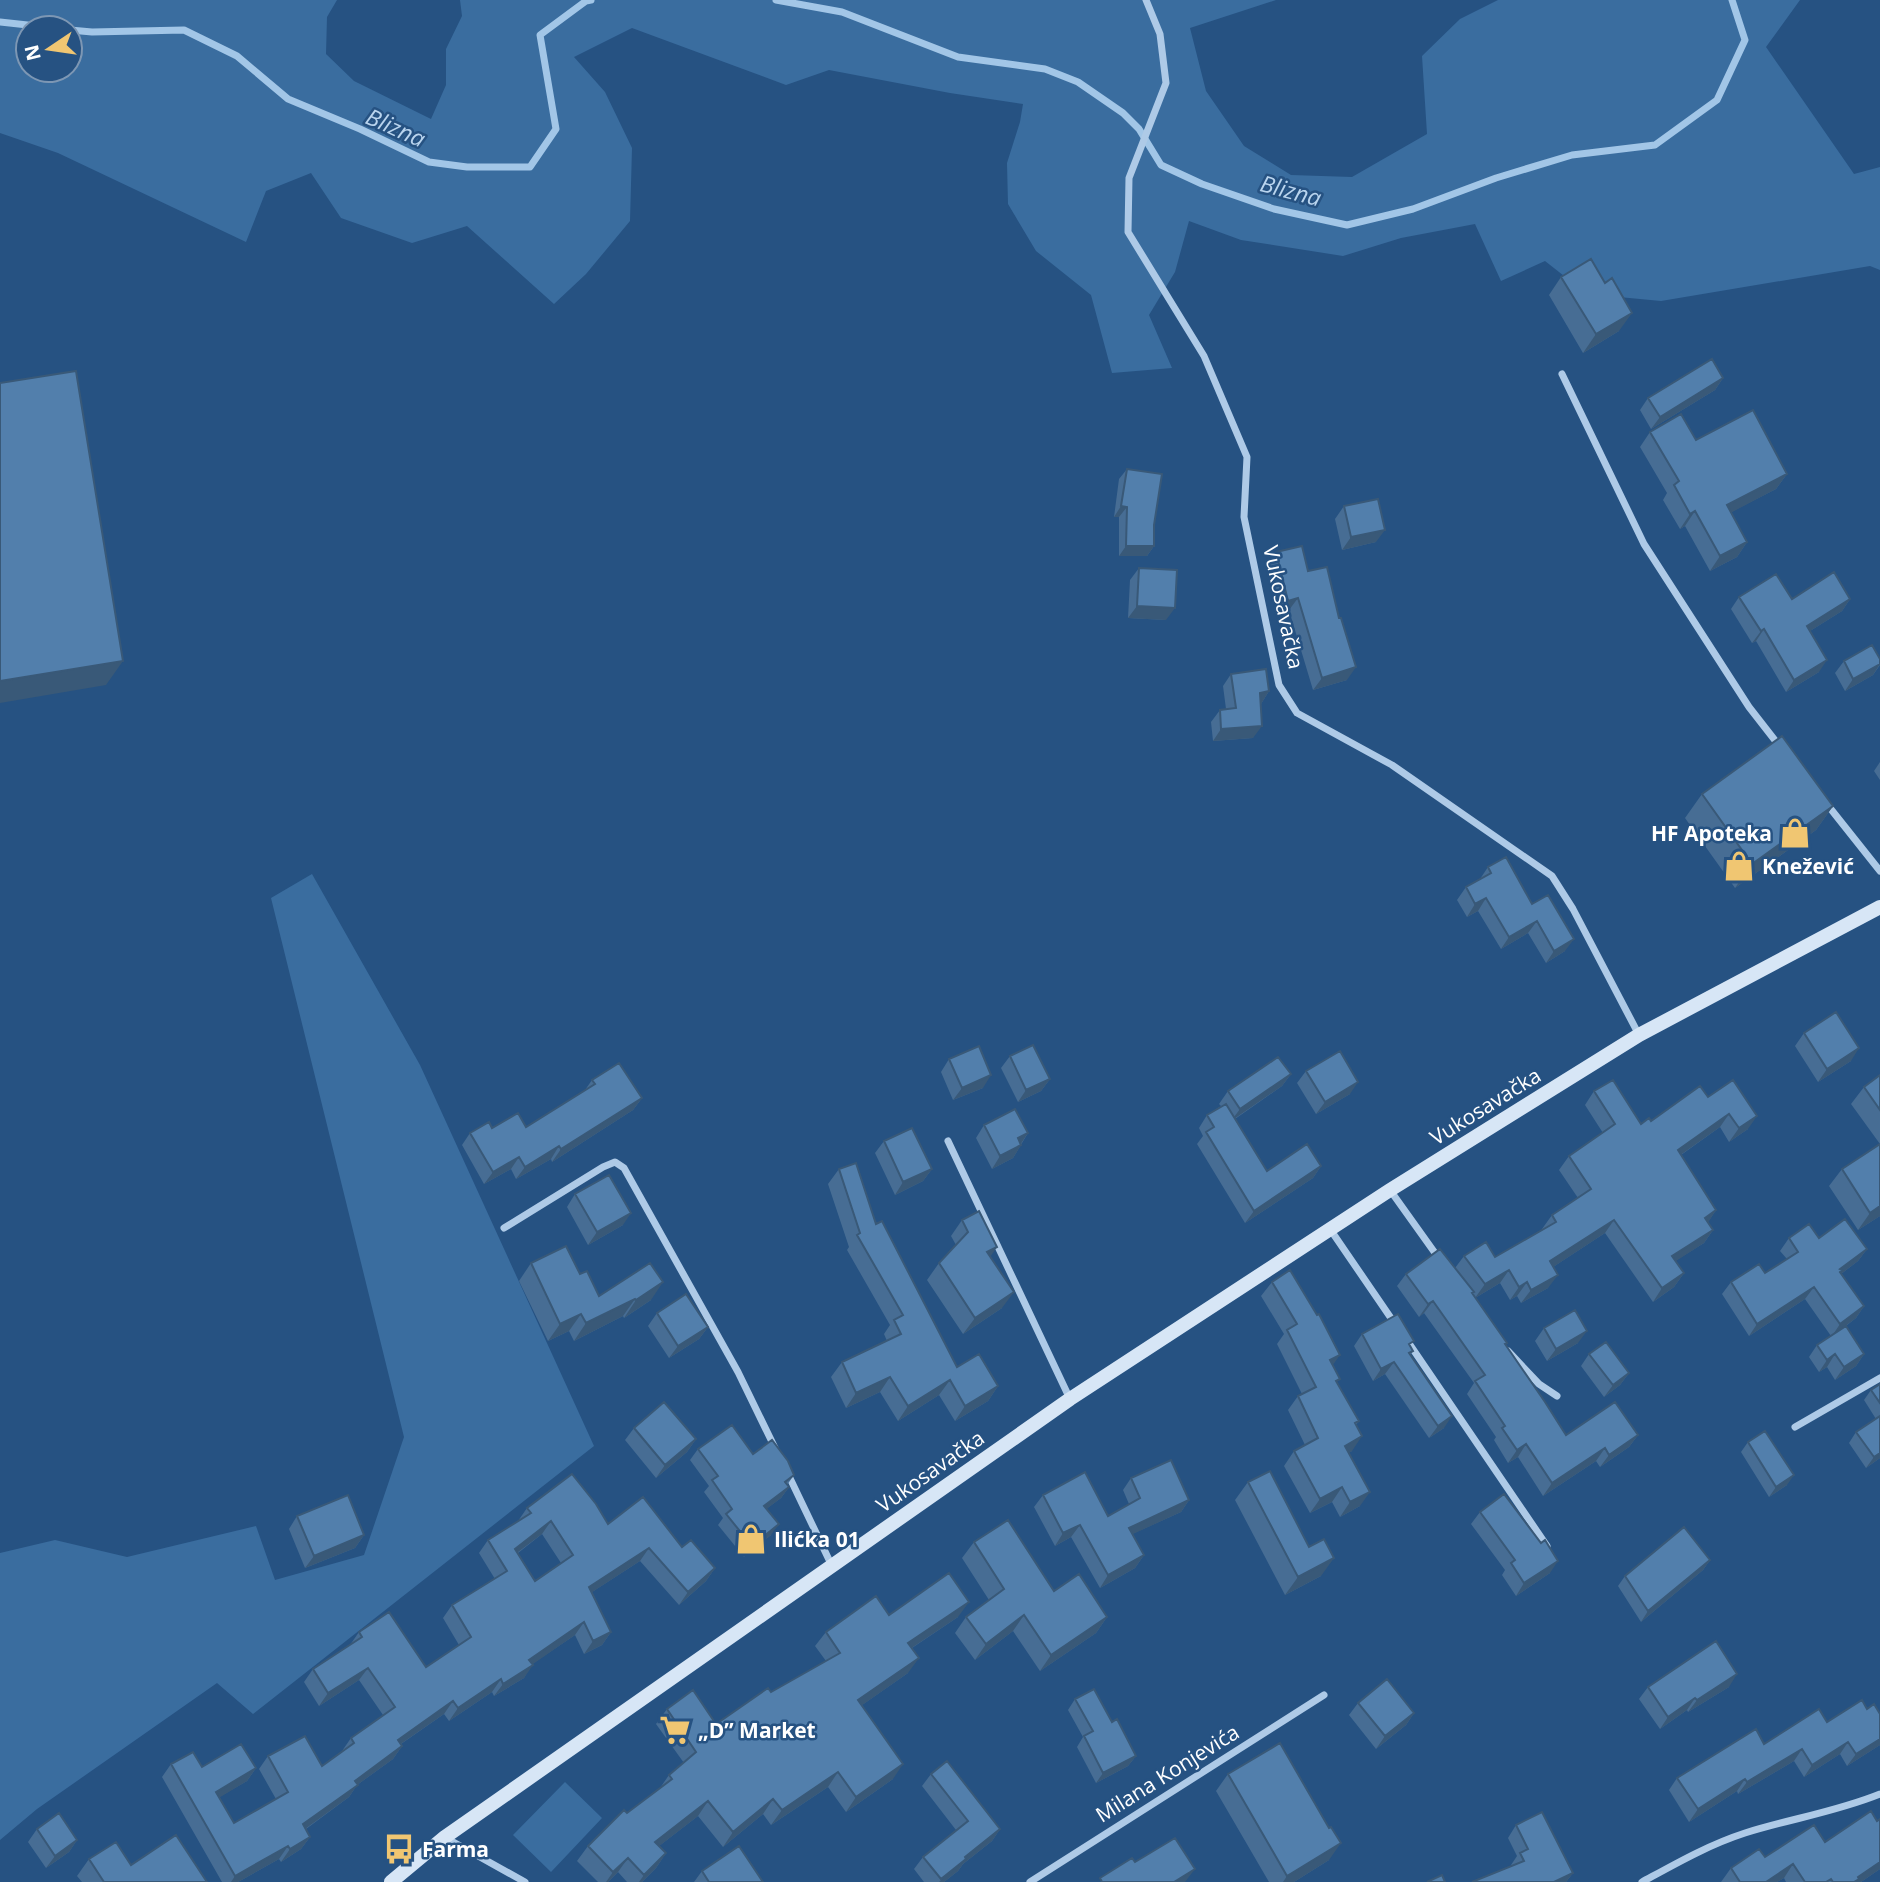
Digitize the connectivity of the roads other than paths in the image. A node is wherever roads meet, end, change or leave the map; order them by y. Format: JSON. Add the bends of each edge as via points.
{"nodes":[{"id":1,"x":1146,"y":0,"type":"edge"},
{"id":2,"x":1562,"y":374,"type":"dead end"},
{"id":3,"x":1790,"y":758,"type":"edge"},
{"id":4,"x":1823,"y":799,"type":"edge"},
{"id":5,"x":1880,"y":871,"type":"edge"},
{"id":6,"x":1880,"y":907,"type":"edge"},
{"id":7,"x":1639,"y":1035,"type":"junction"},
{"id":8,"x":948,"y":1141,"type":"dead end"},
{"id":9,"x":1390,"y":1190,"type":"junction"},
{"id":10,"x":504,"y":1228,"type":"dead end"},
{"id":11,"x":1330,"y":1229,"type":"junction"},
{"id":12,"x":1447,"y":1269,"type":"edge"},
{"id":13,"x":1504,"y":1346,"type":"edge"},
{"id":14,"x":1880,"y":1378,"type":"edge"},
{"id":15,"x":1557,"y":1396,"type":"dead end"},
{"id":16,"x":1070,"y":1399,"type":"junction"},
{"id":17,"x":1795,"y":1427,"type":"dead end"},
{"id":18,"x":779,"y":1457,"type":"edge"},
{"id":19,"x":785,"y":1469,"type":"edge"},
{"id":20,"x":1550,"y":1550,"type":"edge"},
{"id":21,"x":832,"y":1566,"type":"junction"},
{"id":22,"x":1324,"y":1695,"type":"dead end"},
{"id":23,"x":1880,"y":1794,"type":"edge"},
{"id":24,"x":445,"y":1838,"type":"junction"},
{"id":25,"x":391,"y":1882,"type":"edge"},
{"id":26,"x":525,"y":1882,"type":"edge"},
{"id":27,"x":1030,"y":1882,"type":"edge"},
{"id":28,"x":1642,"y":1882,"type":"edge"}],
"edges":[{"from":1,"to":7,"type":"street","name":"Vukosavačka","via":[[1160,34],[1167,83],[1129,178],[1128,232],[1205,356],[1247,457],[1244,517],[1279,685],[1297,713],[1392,765],[1552,876]]},
{"from":2,"to":3,"type":"street","via":[[1644,544],[1749,707]]},
{"from":4,"to":5,"type":"street"},
{"from":6,"to":7,"type":"main road","name":"Vukosavačka"},
{"from":7,"to":9,"type":"main road","name":"Vukosavačka"},
{"from":8,"to":16,"type":"street"},
{"from":9,"to":11,"type":"main road","name":"Vukosavačka"},
{"from":9,"to":12,"type":"street"},
{"from":10,"to":18,"type":"street","via":[[603,1167],[615,1162],[624,1168],[738,1372]]},
{"from":11,"to":16,"type":"main road","name":"Vukosavačka"},
{"from":11,"to":20,"type":"street"},
{"from":13,"to":15,"type":"street","via":[[1539,1384]]},
{"from":14,"to":17,"type":"street"},
{"from":16,"to":21,"type":"main road","name":"Vukosavačka"},
{"from":19,"to":21,"type":"street"},
{"from":21,"to":24,"type":"main road","name":"Vukosavačka"},
{"from":22,"to":27,"type":"street","name":"Milana Konjevića"},
{"from":23,"to":28,"type":"street","via":[[1744,1833]]},
{"from":24,"to":25,"type":"main road","name":"Vukosavačka"},
{"from":24,"to":26,"type":"street"}]}
